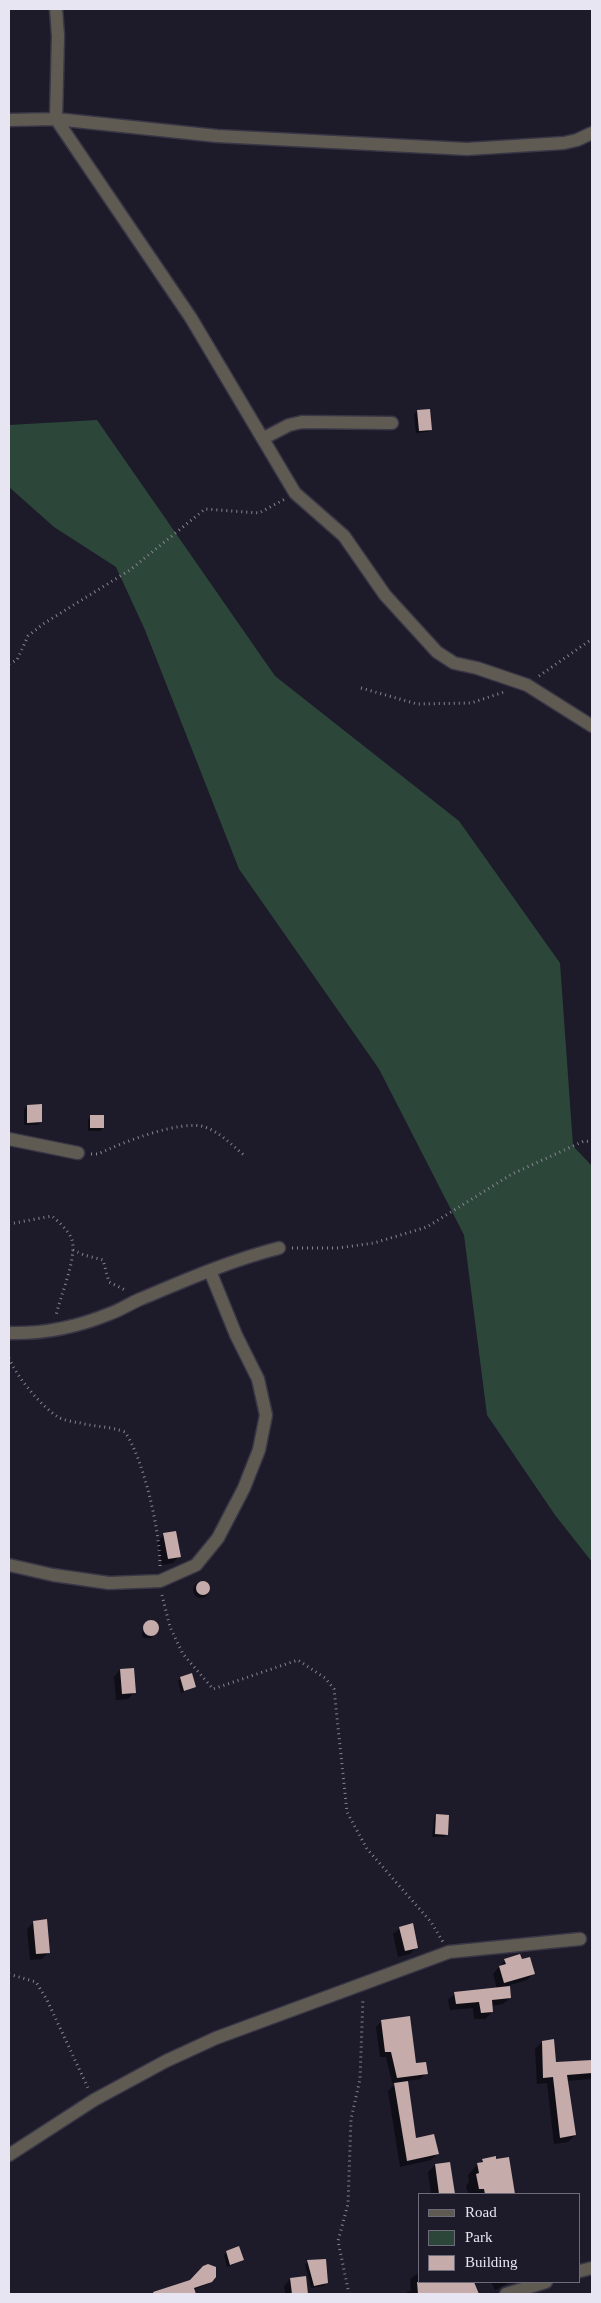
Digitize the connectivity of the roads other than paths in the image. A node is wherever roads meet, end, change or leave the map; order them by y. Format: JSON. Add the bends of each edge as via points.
{"nodes":[{"id":1,"x":56,"y":9,"type":"edge"},
{"id":2,"x":56,"y":119,"type":"junction"},
{"id":3,"x":9,"y":120,"type":"edge"},
{"id":4,"x":592,"y":133,"type":"edge"},
{"id":5,"x":392,"y":423,"type":"dead end"},
{"id":6,"x":264,"y":438,"type":"junction"},
{"id":7,"x":592,"y":726,"type":"edge"},
{"id":8,"x":9,"y":1139,"type":"edge"},
{"id":9,"x":78,"y":1153,"type":"road end"},
{"id":10,"x":279,"y":1248,"type":"road end"},
{"id":11,"x":210,"y":1271,"type":"junction"},
{"id":12,"x":9,"y":1333,"type":"edge"},
{"id":13,"x":9,"y":1565,"type":"edge"},
{"id":14,"x":580,"y":1939,"type":"dead end"},
{"id":15,"x":9,"y":2155,"type":"edge"},
{"id":16,"x":543,"y":2283,"type":"edge"},
{"id":17,"x":506,"y":2294,"type":"edge"}],
"edges":[{"from":1,"to":2,"type":"street"},
{"from":2,"to":3,"type":"street"},
{"from":2,"to":4,"type":"street","via":[[217,136],[467,149],[564,143]]},
{"from":2,"to":6,"type":"street","via":[[190,318]]},
{"from":5,"to":6,"type":"street","via":[[302,422]]},
{"from":6,"to":7,"type":"street","via":[[295,493],[344,536],[385,595],[437,652],[454,663],[527,685]]},
{"from":8,"to":9,"type":"street"},
{"from":10,"to":11,"type":"street","via":[[241,1258]]},
{"from":11,"to":12,"type":"street","via":[[109,1314],[57,1330]]},
{"from":11,"to":13,"type":"street","via":[[258,1378],[266,1416],[259,1450],[218,1538],[196,1565],[160,1581],[109,1583]]},
{"from":14,"to":15,"type":"street","via":[[449,1952],[216,2038],[94,2100]]},
{"from":16,"to":17,"type":"street"}]}
